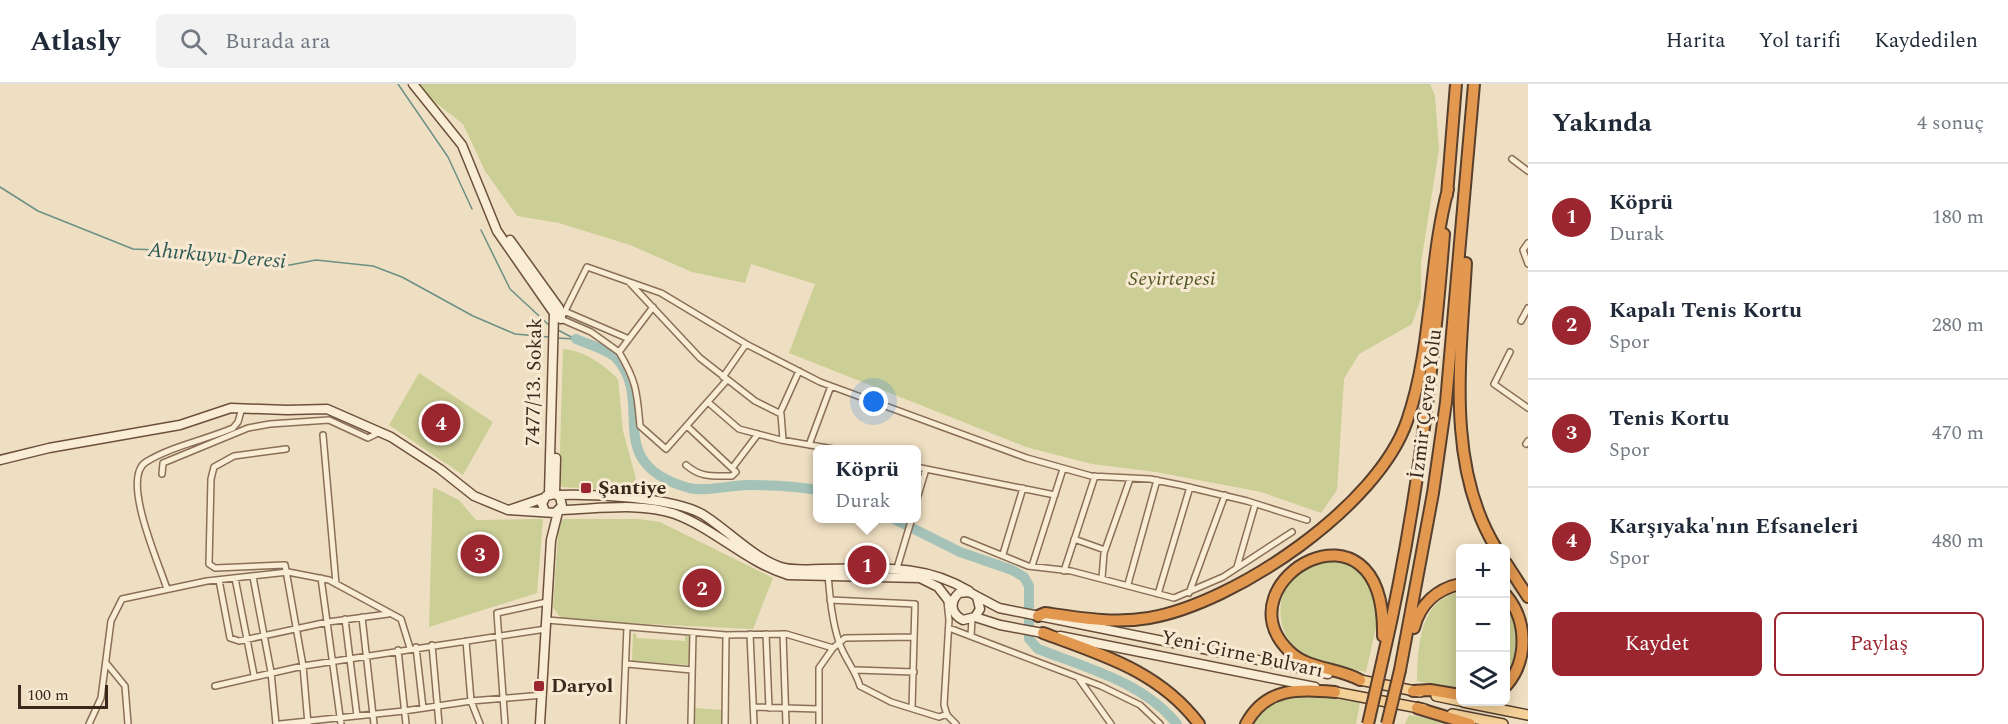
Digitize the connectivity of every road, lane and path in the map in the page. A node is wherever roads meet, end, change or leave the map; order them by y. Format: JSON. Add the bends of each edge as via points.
{"nodes":[{"id":1,"x":413,"y":84,"type":"edge"},
{"id":2,"x":1456,"y":84,"type":"edge"},
{"id":3,"x":1474,"y":84,"type":"edge"},
{"id":4,"x":1472,"y":128,"type":"junction"},
{"id":5,"x":1512,"y":159,"type":"dead end"},
{"id":6,"x":1528,"y":171,"type":"edge"},
{"id":7,"x":1448,"y":189,"type":"junction"},
{"id":8,"x":1528,"y":243,"type":"edge"},
{"id":9,"x":1528,"y":264,"type":"edge"},
{"id":10,"x":627,"y":280,"type":"junction"},
{"id":11,"x":653,"y":307,"type":"junction"},
{"id":12,"x":1528,"y":308,"type":"edge"},
{"id":13,"x":560,"y":320,"type":"junction"},
{"id":14,"x":1521,"y":321,"type":"dead end"},
{"id":15,"x":629,"y":339,"type":"junction"},
{"id":16,"x":746,"y":344,"type":"junction"},
{"id":17,"x":619,"y":352,"type":"junction"},
{"id":18,"x":1510,"y":352,"type":"dead end"},
{"id":19,"x":799,"y":371,"type":"junction"},
{"id":20,"x":725,"y":379,"type":"junction"},
{"id":21,"x":831,"y":386,"type":"junction"},
{"id":22,"x":709,"y":403,"type":"junction"},
{"id":23,"x":242,"y":408,"type":"junction"},
{"id":24,"x":1528,"y":408,"type":"edge"},
{"id":25,"x":780,"y":412,"type":"junction"},
{"id":26,"x":688,"y":427,"type":"junction"},
{"id":27,"x":380,"y":432,"type":"junction"},
{"id":28,"x":758,"y":434,"type":"junction"},
{"id":29,"x":323,"y":435,"type":"dead end"},
{"id":30,"x":783,"y":440,"type":"junction"},
{"id":31,"x":809,"y":445,"type":"junction"},
{"id":32,"x":813,"y":446,"type":"edge"},
{"id":33,"x":286,"y":449,"type":"dead end"},
{"id":34,"x":0,"y":460,"type":"edge"},
{"id":35,"x":686,"y":465,"type":"dead end"},
{"id":36,"x":733,"y":467,"type":"junction"},
{"id":37,"x":921,"y":468,"type":"edge"},
{"id":38,"x":926,"y":469,"type":"junction"},
{"id":39,"x":1063,"y":469,"type":"junction"},
{"id":40,"x":162,"y":474,"type":"dead end"},
{"id":41,"x":1095,"y":476,"type":"junction"},
{"id":42,"x":1130,"y":478,"type":"junction"},
{"id":43,"x":1157,"y":480,"type":"junction"},
{"id":44,"x":921,"y":486,"type":"edge"},
{"id":45,"x":1190,"y":487,"type":"junction"},
{"id":46,"x":1023,"y":488,"type":"junction"},
{"id":47,"x":551,"y":495,"type":"junction"},
{"id":48,"x":1055,"y":495,"type":"junction"},
{"id":49,"x":1225,"y":495,"type":"junction"},
{"id":50,"x":1255,"y":505,"type":"junction"},
{"id":51,"x":508,"y":510,"type":"junction"},
{"id":52,"x":560,"y":511,"type":"junction"},
{"id":53,"x":547,"y":512,"type":"junction"},
{"id":54,"x":1308,"y":520,"type":"dead end"},
{"id":55,"x":911,"y":523,"type":"edge"},
{"id":56,"x":1292,"y":532,"type":"dead end"},
{"id":57,"x":1074,"y":539,"type":"junction"},
{"id":58,"x":552,"y":540,"type":"junction"},
{"id":59,"x":964,"y":540,"type":"dead end"},
{"id":60,"x":1493,"y":544,"type":"edge"},
{"id":61,"x":1105,"y":550,"type":"junction"},
{"id":62,"x":1003,"y":554,"type":"junction"},
{"id":63,"x":1032,"y":566,"type":"junction"},
{"id":64,"x":897,"y":568,"type":"junction"},
{"id":65,"x":1236,"y":568,"type":"junction"},
{"id":66,"x":1510,"y":569,"type":"edge"},
{"id":67,"x":1064,"y":571,"type":"junction"},
{"id":68,"x":288,"y":572,"type":"junction"},
{"id":69,"x":828,"y":575,"type":"junction"},
{"id":70,"x":252,"y":577,"type":"junction"},
{"id":71,"x":235,"y":578,"type":"junction"},
{"id":72,"x":321,"y":578,"type":"junction"},
{"id":73,"x":1102,"y":578,"type":"junction"},
{"id":74,"x":219,"y":580,"type":"junction"},
{"id":75,"x":336,"y":584,"type":"junction"},
{"id":76,"x":1128,"y":584,"type":"junction"},
{"id":77,"x":1456,"y":586,"type":"edge"},
{"id":78,"x":167,"y":589,"type":"junction"},
{"id":79,"x":969,"y":592,"type":"junction"},
{"id":80,"x":1189,"y":593,"type":"junction"},
{"id":81,"x":1158,"y":594,"type":"junction"},
{"id":82,"x":977,"y":597,"type":"junction"},
{"id":83,"x":1528,"y":597,"type":"edge"},
{"id":84,"x":1508,"y":598,"type":"edge"},
{"id":85,"x":830,"y":600,"type":"junction"},
{"id":86,"x":547,"y":602,"type":"junction"},
{"id":87,"x":950,"y":607,"type":"junction"},
{"id":88,"x":390,"y":614,"type":"junction"},
{"id":89,"x":1038,"y":616,"type":"junction"},
{"id":90,"x":362,"y":617,"type":"junction"},
{"id":91,"x":974,"y":618,"type":"junction"},
{"id":92,"x":345,"y":620,"type":"junction"},
{"id":93,"x":328,"y":622,"type":"junction"},
{"id":94,"x":546,"y":625,"type":"junction"},
{"id":95,"x":627,"y":627,"type":"junction"},
{"id":96,"x":297,"y":628,"type":"junction"},
{"id":97,"x":949,"y":628,"type":"junction"},
{"id":98,"x":693,"y":632,"type":"junction"},
{"id":99,"x":1039,"y":632,"type":"junction"},
{"id":100,"x":750,"y":634,"type":"junction"},
{"id":101,"x":766,"y":634,"type":"junction"},
{"id":102,"x":783,"y":634,"type":"junction"},
{"id":103,"x":263,"y":635,"type":"junction"},
{"id":104,"x":497,"y":635,"type":"junction"},
{"id":105,"x":726,"y":635,"type":"junction"},
{"id":106,"x":971,"y":636,"type":"junction"},
{"id":107,"x":913,"y":637,"type":"junction"},
{"id":108,"x":247,"y":639,"type":"junction"},
{"id":109,"x":466,"y":640,"type":"junction"},
{"id":110,"x":840,"y":644,"type":"junction"},
{"id":111,"x":432,"y":645,"type":"junction"},
{"id":112,"x":413,"y":648,"type":"junction"},
{"id":113,"x":832,"y":648,"type":"junction"},
{"id":114,"x":398,"y":650,"type":"junction"},
{"id":115,"x":367,"y":656,"type":"junction"},
{"id":116,"x":351,"y":658,"type":"junction"},
{"id":117,"x":1383,"y":658,"type":"junction"},
{"id":118,"x":335,"y":661,"type":"junction"},
{"id":119,"x":107,"y":664,"type":"junction"},
{"id":120,"x":627,"y":664,"type":"junction"},
{"id":121,"x":303,"y":666,"type":"junction"},
{"id":122,"x":692,"y":670,"type":"junction"},
{"id":123,"x":856,"y":670,"type":"junction"},
{"id":124,"x":1400,"y":670,"type":"junction"},
{"id":125,"x":271,"y":672,"type":"junction"},
{"id":126,"x":914,"y":672,"type":"junction"},
{"id":127,"x":254,"y":675,"type":"junction"},
{"id":128,"x":1078,"y":678,"type":"junction"},
{"id":129,"x":1360,"y":680,"type":"junction"},
{"id":130,"x":1510,"y":681,"type":"edge"},
{"id":131,"x":215,"y":686,"type":"dead end"},
{"id":132,"x":1413,"y":691,"type":"junction"},
{"id":133,"x":1335,"y":692,"type":"junction"},
{"id":134,"x":1456,"y":694,"type":"edge"},
{"id":135,"x":544,"y":695,"type":"junction"},
{"id":136,"x":503,"y":699,"type":"junction"},
{"id":137,"x":471,"y":700,"type":"junction"},
{"id":138,"x":1456,"y":700,"type":"edge"},
{"id":139,"x":438,"y":706,"type":"junction"},
{"id":140,"x":1486,"y":706,"type":"edge"},
{"id":141,"x":753,"y":707,"type":"junction"},
{"id":142,"x":423,"y":708,"type":"junction"},
{"id":143,"x":769,"y":708,"type":"junction"},
{"id":144,"x":786,"y":708,"type":"junction"},
{"id":145,"x":912,"y":708,"type":"junction"},
{"id":146,"x":1417,"y":708,"type":"junction"},
{"id":147,"x":818,"y":709,"type":"junction"},
{"id":148,"x":404,"y":711,"type":"junction"},
{"id":149,"x":373,"y":714,"type":"junction"},
{"id":150,"x":947,"y":714,"type":"junction"},
{"id":151,"x":1528,"y":715,"type":"edge"},
{"id":152,"x":357,"y":716,"type":"junction"},
{"id":153,"x":341,"y":721,"type":"edge"},
{"id":154,"x":308,"y":723,"type":"edge"},
{"id":155,"x":89,"y":724,"type":"edge"},
{"id":156,"x":128,"y":724,"type":"edge"},
{"id":157,"x":278,"y":724,"type":"edge"},
{"id":158,"x":374,"y":724,"type":"edge"},
{"id":159,"x":406,"y":724,"type":"edge"},
{"id":160,"x":439,"y":724,"type":"edge"},
{"id":161,"x":480,"y":724,"type":"edge"},
{"id":162,"x":505,"y":724,"type":"edge"},
{"id":163,"x":541,"y":724,"type":"edge"},
{"id":164,"x":547,"y":724,"type":"edge"},
{"id":165,"x":623,"y":724,"type":"edge"},
{"id":166,"x":691,"y":724,"type":"edge"},
{"id":167,"x":725,"y":724,"type":"edge"},
{"id":168,"x":754,"y":724,"type":"edge"},
{"id":169,"x":786,"y":724,"type":"edge"},
{"id":170,"x":819,"y":724,"type":"edge"},
{"id":171,"x":956,"y":724,"type":"edge"},
{"id":172,"x":1111,"y":724,"type":"edge"},
{"id":173,"x":1160,"y":724,"type":"edge"},
{"id":174,"x":1199,"y":724,"type":"edge"},
{"id":175,"x":1246,"y":724,"type":"edge"},
{"id":176,"x":1367,"y":724,"type":"edge"},
{"id":177,"x":1387,"y":724,"type":"edge"},
{"id":178,"x":1470,"y":724,"type":"edge"},
{"id":179,"x":1503,"y":724,"type":"edge"}],
"edges":[{"from":1,"to":13,"type":"main road","name":"7477/13. Sokak","via":[[462,145],[493,222]]},
{"from":2,"to":7,"type":"highway","name":"İzmir Çevre Yolu"},
{"from":3,"to":4,"type":"highway","name":"İzmir Çevre Yolu"},
{"from":4,"to":60,"type":"highway","via":[[1461,365],[1462,436],[1477,512]]},
{"from":4,"to":124,"type":"highway","name":"İzmir Çevre Yolu","via":[[1446,402]]},
{"from":5,"to":6,"type":"street"},
{"from":7,"to":89,"type":"highway","via":[[1438,227],[1415,397],[1384,467],[1345,511],[1259,571],[1179,611],[1124,621],[1045,613]]},
{"from":7,"to":117,"type":"highway","name":"İzmir Çevre Yolu","via":[[1422,434]]},
{"from":8,"to":9,"type":"street","via":[[1523,250]]},
{"from":10,"to":11,"type":"street"},
{"from":10,"to":13,"type":"street","via":[[587,267]]},
{"from":10,"to":16,"type":"street","via":[[661,293]]},
{"from":11,"to":15,"type":"street"},
{"from":11,"to":20,"type":"street","via":[[681,340]]},
{"from":12,"to":14,"type":"street"},
{"from":13,"to":15,"type":"street"},
{"from":13,"to":17,"type":"street","via":[[591,332]]},
{"from":13,"to":47,"type":"main road","name":"7477/13. Sokak"},
{"from":15,"to":17,"type":"street"},
{"from":16,"to":19,"type":"street"},
{"from":16,"to":20,"type":"street"},
{"from":17,"to":26,"type":"street","via":[[638,391],[640,426],[666,449]]},
{"from":18,"to":24,"type":"street","via":[[1494,384]]},
{"from":19,"to":21,"type":"street"},
{"from":19,"to":25,"type":"street"},
{"from":20,"to":22,"type":"street"},
{"from":20,"to":25,"type":"street","via":[[755,401]]},
{"from":21,"to":31,"type":"street"},
{"from":21,"to":39,"type":"street"},
{"from":22,"to":26,"type":"street"},
{"from":22,"to":28,"type":"street","via":[[739,429]]},
{"from":23,"to":27,"type":"main road","via":[[327,409]]},
{"from":23,"to":34,"type":"main road","via":[[180,425]]},
{"from":23,"to":78,"type":"street","via":[[233,428],[145,462],[140,469],[137,490],[142,513]]},
{"from":25,"to":30,"type":"street"},
{"from":26,"to":36,"type":"street"},
{"from":27,"to":40,"type":"street","via":[[368,438],[337,422],[318,419],[255,426],[163,463]]},
{"from":27,"to":51,"type":"main road","via":[[440,469],[474,496]]},
{"from":28,"to":30,"type":"street"},
{"from":28,"to":36,"type":"street"},
{"from":29,"to":75,"type":"street"},
{"from":30,"to":31,"type":"street"},
{"from":31,"to":32,"type":"street"},
{"from":33,"to":68,"type":"street","via":[[234,456],[214,467],[209,564],[215,568],[285,565]]},
{"from":35,"to":36,"type":"street","via":[[705,476],[733,476]]},
{"from":37,"to":38,"type":"street"},
{"from":38,"to":44,"type":"street"},
{"from":38,"to":46,"type":"street"},
{"from":39,"to":41,"type":"street"},
{"from":39,"to":48,"type":"street"},
{"from":41,"to":42,"type":"street"},
{"from":41,"to":57,"type":"street"},
{"from":42,"to":43,"type":"street"},
{"from":42,"to":61,"type":"street"},
{"from":43,"to":45,"type":"street"},
{"from":43,"to":76,"type":"street"},
{"from":45,"to":49,"type":"street"},
{"from":45,"to":81,"type":"street"},
{"from":46,"to":48,"type":"street"},
{"from":46,"to":62,"type":"street"},
{"from":47,"to":51,"type":"main road"},
{"from":47,"to":52,"type":"main road","via":[[563,503]]},
{"from":47,"to":53,"type":"main road","via":[[542,504]]},
{"from":47,"to":64,"type":"main road","via":[[621,497],[665,503],[701,514],[781,567]]},
{"from":48,"to":63,"type":"street"},
{"from":49,"to":50,"type":"street"},
{"from":49,"to":80,"type":"street"},
{"from":50,"to":54,"type":"street"},
{"from":50,"to":65,"type":"street"},
{"from":51,"to":53,"type":"main road"},
{"from":52,"to":53,"type":"main road"},
{"from":52,"to":58,"type":"main road"},
{"from":52,"to":69,"type":"main road","via":[[647,507],[694,523],[771,570],[788,575]]},
{"from":53,"to":58,"type":"main road"},
{"from":55,"to":64,"type":"street"},
{"from":56,"to":65,"type":"street"},
{"from":57,"to":61,"type":"street"},
{"from":57,"to":67,"type":"street"},
{"from":58,"to":86,"type":"main road"},
{"from":59,"to":62,"type":"street"},
{"from":61,"to":73,"type":"street"},
{"from":62,"to":63,"type":"street"},
{"from":63,"to":67,"type":"street"},
{"from":64,"to":79,"type":"main road","via":[[929,574]]},
{"from":65,"to":80,"type":"street"},
{"from":66,"to":83,"type":"highway"},
{"from":67,"to":73,"type":"street"},
{"from":68,"to":70,"type":"street"},
{"from":68,"to":72,"type":"street"},
{"from":68,"to":96,"type":"street"},
{"from":69,"to":85,"type":"street"},
{"from":69,"to":87,"type":"main road","via":[[920,578],[938,587]]},
{"from":70,"to":71,"type":"street"},
{"from":70,"to":103,"type":"street"},
{"from":71,"to":74,"type":"street"},
{"from":71,"to":108,"type":"street"},
{"from":72,"to":75,"type":"street"},
{"from":72,"to":93,"type":"street"},
{"from":73,"to":76,"type":"street"},
{"from":74,"to":78,"type":"street"},
{"from":74,"to":108,"type":"street","via":[[230,638]]},
{"from":75,"to":88,"type":"street"},
{"from":76,"to":81,"type":"street"},
{"from":77,"to":124,"type":"highway","via":[[1433,596],[1423,607]]},
{"from":78,"to":119,"type":"street","via":[[122,599],[111,621]]},
{"from":79,"to":82,"type":"main road"},
{"from":79,"to":87,"type":"main road","via":[[959,593]]},
{"from":80,"to":81,"type":"street","via":[[1174,598]]},
{"from":82,"to":89,"type":"main road","name":"Yeni Girne Bulvarı","via":[[1003,609]]},
{"from":82,"to":91,"type":"main road","via":[[981,605]]},
{"from":84,"to":130,"type":"highway","via":[[1523,619],[1528,635],[1526,655]]},
{"from":85,"to":107,"type":"street","via":[[915,603]]},
{"from":85,"to":110,"type":"street"},
{"from":86,"to":94,"type":"main road"},
{"from":86,"to":104,"type":"street","via":[[500,611],[496,615]]},
{"from":87,"to":91,"type":"main road","via":[[959,618]]},
{"from":87,"to":97,"type":"street"},
{"from":88,"to":90,"type":"street"},
{"from":88,"to":112,"type":"street","via":[[404,623]]},
{"from":89,"to":129,"type":"main road","name":"Yeni Girne Bulvarı"},
{"from":90,"to":92,"type":"street"},
{"from":90,"to":115,"type":"street"},
{"from":91,"to":99,"type":"main road","name":"Yeni Girne Bulvarı"},
{"from":91,"to":106,"type":"street"},
{"from":92,"to":93,"type":"street"},
{"from":92,"to":116,"type":"street"},
{"from":93,"to":96,"type":"street"},
{"from":93,"to":118,"type":"street"},
{"from":94,"to":95,"type":"street"},
{"from":94,"to":104,"type":"street"},
{"from":94,"to":135,"type":"main road"},
{"from":95,"to":98,"type":"street"},
{"from":95,"to":120,"type":"street"},
{"from":96,"to":103,"type":"street"},
{"from":96,"to":121,"type":"street"},
{"from":97,"to":106,"type":"street"},
{"from":97,"to":150,"type":"street","via":[[944,705]]},
{"from":98,"to":105,"type":"street"},
{"from":98,"to":122,"type":"street"},
{"from":99,"to":133,"type":"main road","name":"Yeni Girne Bulvarı"},
{"from":99,"to":174,"type":"highway","via":[[1096,651],[1141,672],[1173,695]]},
{"from":100,"to":101,"type":"street"},
{"from":100,"to":105,"type":"street"},
{"from":100,"to":141,"type":"street"},
{"from":101,"to":102,"type":"street"},
{"from":101,"to":143,"type":"street"},
{"from":102,"to":113,"type":"street"},
{"from":102,"to":144,"type":"street"},
{"from":103,"to":108,"type":"street"},
{"from":103,"to":125,"type":"street"},
{"from":104,"to":109,"type":"street"},
{"from":104,"to":136,"type":"street"},
{"from":105,"to":167,"type":"street"},
{"from":106,"to":128,"type":"street"},
{"from":107,"to":110,"type":"street","via":[[845,638]]},
{"from":107,"to":126,"type":"street"},
{"from":108,"to":127,"type":"street"},
{"from":109,"to":111,"type":"street"},
{"from":109,"to":137,"type":"street"},
{"from":110,"to":113,"type":"street"},
{"from":110,"to":123,"type":"street"},
{"from":111,"to":112,"type":"street"},
{"from":111,"to":139,"type":"street"},
{"from":112,"to":114,"type":"street"},
{"from":112,"to":142,"type":"street"},
{"from":113,"to":147,"type":"street","via":[[819,668]]},
{"from":114,"to":115,"type":"street"},
{"from":114,"to":148,"type":"street"},
{"from":115,"to":116,"type":"street"},
{"from":115,"to":149,"type":"street"},
{"from":116,"to":118,"type":"street"},
{"from":116,"to":152,"type":"street"},
{"from":117,"to":129,"type":"highway","via":[[1380,594],[1370,574],[1347,558],[1327,555],[1301,563],[1286,575],[1275,597],[1273,613],[1280,640],[1301,661]]},
{"from":117,"to":176,"type":"highway","bridge":true},
{"from":118,"to":121,"type":"street"},
{"from":118,"to":153,"type":"street"},
{"from":119,"to":155,"type":"street","via":[[101,698]]},
{"from":119,"to":156,"type":"street","via":[[125,686]]},
{"from":120,"to":122,"type":"street"},
{"from":120,"to":165,"type":"street"},
{"from":121,"to":125,"type":"street"},
{"from":121,"to":154,"type":"street"},
{"from":122,"to":166,"type":"street"},
{"from":123,"to":126,"type":"street"},
{"from":123,"to":145,"type":"street","via":[[860,686],[868,692]]},
{"from":124,"to":177,"type":"highway","name":"İzmir Çevre Yolu","bridge":true},
{"from":125,"to":127,"type":"street"},
{"from":125,"to":157,"type":"street"},
{"from":126,"to":145,"type":"street"},
{"from":127,"to":131,"type":"street"},
{"from":128,"to":172,"type":"street"},
{"from":128,"to":173,"type":"street","via":[[1140,705]]},
{"from":129,"to":132,"type":"main road","name":"Yeni Girne Bulvarı"},
{"from":132,"to":134,"type":"highway"},
{"from":132,"to":138,"type":"main road","name":"Yeni Girne Bulvarı"},
{"from":133,"to":146,"type":"main road","name":"Yeni Girne Bulvarı"},
{"from":133,"to":175,"type":"highway","via":[[1282,692],[1255,709]]},
{"from":135,"to":136,"type":"street"},
{"from":135,"to":163,"type":"main road"},
{"from":136,"to":137,"type":"street"},
{"from":136,"to":162,"type":"street"},
{"from":137,"to":139,"type":"street"},
{"from":137,"to":161,"type":"street"},
{"from":139,"to":142,"type":"street"},
{"from":139,"to":160,"type":"street"},
{"from":140,"to":151,"type":"main road","name":"Yeni Girne Bulvarı"},
{"from":141,"to":143,"type":"street"},
{"from":141,"to":168,"type":"street"},
{"from":142,"to":148,"type":"street"},
{"from":143,"to":144,"type":"street"},
{"from":144,"to":147,"type":"street"},
{"from":144,"to":169,"type":"street"},
{"from":145,"to":150,"type":"street","via":[[939,717]]},
{"from":146,"to":178,"type":"highway"},
{"from":146,"to":179,"type":"main road","name":"Yeni Girne Bulvarı"},
{"from":147,"to":170,"type":"street"},
{"from":148,"to":149,"type":"street"},
{"from":148,"to":159,"type":"street"},
{"from":149,"to":152,"type":"street"},
{"from":149,"to":158,"type":"street"},
{"from":150,"to":171,"type":"street"},
{"from":152,"to":153,"type":"street"},
{"from":153,"to":154,"type":"street"},
{"from":154,"to":157,"type":"street"},
{"from":163,"to":164,"type":"street"}]}
